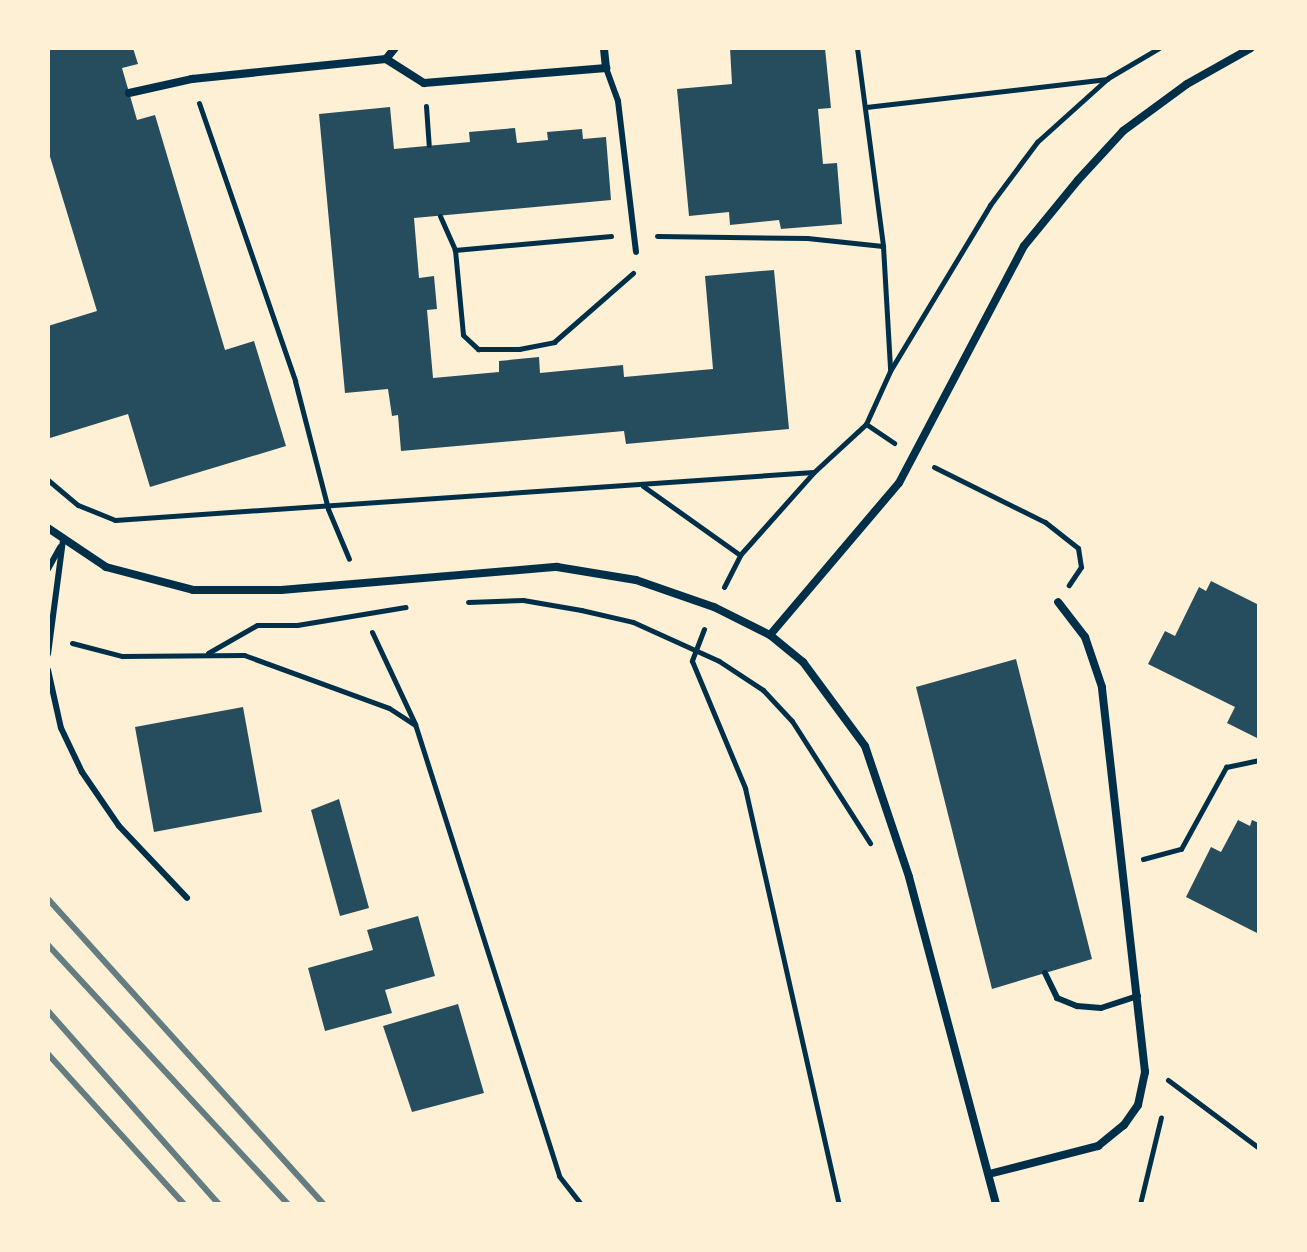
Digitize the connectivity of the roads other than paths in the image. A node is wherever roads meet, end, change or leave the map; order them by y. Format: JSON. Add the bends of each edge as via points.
{"nodes":[{"id":1,"x":395,"y":48,"type":"edge"},
{"id":2,"x":604,"y":48,"type":"edge"},
{"id":3,"x":1251,"y":48,"type":"edge"},
{"id":4,"x":386,"y":59,"type":"junction"},
{"id":5,"x":606,"y":68,"type":"junction"},
{"id":6,"x":129,"y":93,"type":"dead end"},
{"id":7,"x":636,"y":252,"type":"road end"},
{"id":8,"x":48,"y":528,"type":"edge"},
{"id":9,"x":63,"y":540,"type":"junction"},
{"id":10,"x":48,"y":569,"type":"edge"},
{"id":11,"x":1058,"y":602,"type":"road end"},
{"id":12,"x":770,"y":635,"type":"junction"},
{"id":13,"x":48,"y":654,"type":"edge"},
{"id":14,"x":48,"y":670,"type":"edge"},
{"id":15,"x":187,"y":898,"type":"dead end"},
{"id":16,"x":1045,"y":973,"type":"dead end"},
{"id":17,"x":1140,"y":996,"type":"junction"},
{"id":18,"x":989,"y":1174,"type":"junction"},
{"id":19,"x":996,"y":1204,"type":"edge"}],
"edges":[{"from":1,"to":4,"type":"street"},
{"from":2,"to":5,"type":"street"},
{"from":3,"to":12,"type":"street","via":[[1187,84],[1123,131],[1078,180],[1024,246],[899,483]]},
{"from":4,"to":5,"type":"street","via":[[424,83]]},
{"from":4,"to":6,"type":"street","via":[[192,79]]},
{"from":5,"to":7,"type":"lane","via":[[618,101]]},
{"from":8,"to":9,"type":"street"},
{"from":9,"to":10,"type":"lane"},
{"from":9,"to":12,"type":"street","via":[[106,567],[193,590],[281,590],[557,567],[636,580],[714,607]]},
{"from":9,"to":13,"type":"lane"},
{"from":11,"to":17,"type":"street","via":[[1085,637],[1102,687]]},
{"from":12,"to":18,"type":"street","via":[[803,662],[865,746],[909,877]]},
{"from":14,"to":15,"type":"lane","via":[[61,728],[82,772],[119,826]]},
{"from":16,"to":17,"type":"lane","via":[[1057,998],[1077,1006],[1101,1008]]},
{"from":17,"to":18,"type":"street","via":[[1145,1072],[1138,1105],[1124,1125],[1098,1146]]},
{"from":18,"to":19,"type":"street"}]}
